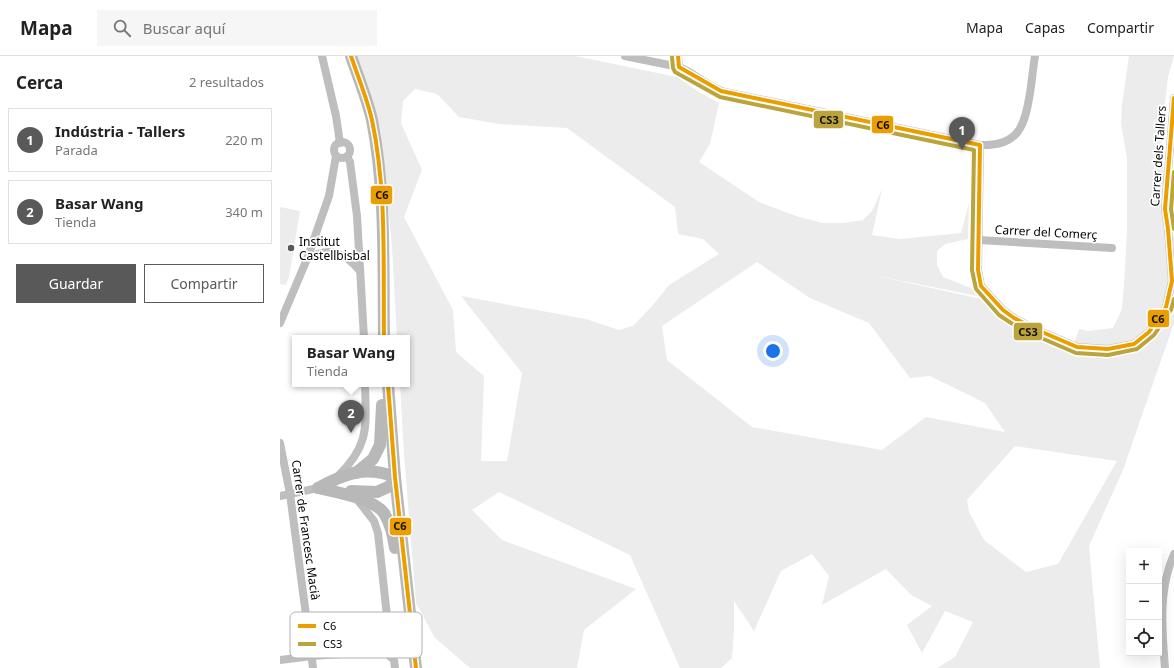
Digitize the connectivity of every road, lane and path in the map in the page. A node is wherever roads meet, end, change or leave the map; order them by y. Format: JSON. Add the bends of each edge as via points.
{"nodes":[{"id":1,"x":322,"y":56,"type":"edge"},
{"id":2,"x":351,"y":56,"type":"edge"},
{"id":3,"x":625,"y":56,"type":"edge"},
{"id":4,"x":678,"y":56,"type":"edge"},
{"id":5,"x":1035,"y":56,"type":"edge"},
{"id":6,"x":679,"y":67,"type":"junction"},
{"id":7,"x":1174,"y":98,"type":"edge"},
{"id":8,"x":340,"y":143,"type":"junction"},
{"id":9,"x":980,"y":145,"type":"junction"},
{"id":10,"x":336,"y":156,"type":"junction"},
{"id":11,"x":347,"y":156,"type":"junction"},
{"id":12,"x":979,"y":240,"type":"junction"},
{"id":13,"x":1112,"y":248,"type":"dead end"},
{"id":14,"x":307,"y":259,"type":"junction"},
{"id":15,"x":360,"y":271,"type":"junction"},
{"id":16,"x":280,"y":323,"type":"edge"},
{"id":17,"x":364,"y":335,"type":"edge"},
{"id":18,"x":384,"y":335,"type":"edge"},
{"id":19,"x":365,"y":387,"type":"edge"},
{"id":20,"x":382,"y":387,"type":"edge"},
{"id":21,"x":388,"y":387,"type":"edge"},
{"id":22,"x":280,"y":443,"type":"edge"},
{"id":23,"x":356,"y":473,"type":"junction"},
{"id":24,"x":395,"y":477,"type":"junction"},
{"id":25,"x":335,"y":479,"type":"junction"},
{"id":26,"x":318,"y":488,"type":"junction"},
{"id":27,"x":290,"y":494,"type":"junction"},
{"id":28,"x":280,"y":496,"type":"edge"},
{"id":29,"x":355,"y":497,"type":"junction"},
{"id":30,"x":1174,"y":554,"type":"edge"},
{"id":31,"x":409,"y":605,"type":"junction"},
{"id":32,"x":306,"y":612,"type":"edge"},
{"id":33,"x":387,"y":612,"type":"edge"},
{"id":34,"x":410,"y":612,"type":"edge"},
{"id":35,"x":296,"y":658,"type":"edge"},
{"id":36,"x":312,"y":658,"type":"edge"},
{"id":37,"x":392,"y":658,"type":"edge"},
{"id":38,"x":415,"y":658,"type":"edge"},
{"id":39,"x":280,"y":660,"type":"edge"},
{"id":40,"x":313,"y":668,"type":"edge"},
{"id":41,"x":395,"y":668,"type":"edge"},
{"id":42,"x":416,"y":668,"type":"edge"},
{"id":43,"x":1165,"y":668,"type":"edge"}],
"edges":[{"from":1,"to":8,"type":"street"},
{"from":2,"to":18,"type":"street","via":[[371,119],[380,178]]},
{"from":3,"to":6,"type":"street"},
{"from":4,"to":6,"type":"street"},
{"from":5,"to":9,"type":"street","via":[[1028,108],[1020,130],[1004,142]]},
{"from":6,"to":9,"type":"street","via":[[725,92]]},
{"from":7,"to":12,"type":"street","name":"Carrer dels Tallers","via":[[1165,209],[1172,281],[1166,307],[1149,332],[1134,344],[1108,349],[1077,346],[1035,329],[1002,310],[981,286],[978,270]]},
{"from":8,"to":10,"type":"street","via":[[334,149]]},
{"from":8,"to":11,"type":"street","via":[[345,143],[349,147],[350,152]]},
{"from":9,"to":12,"type":"street","name":"Carrer dels Tallers"},
{"from":10,"to":11,"type":"street"},
{"from":10,"to":14,"type":"street","via":[[329,196]]},
{"from":11,"to":15,"type":"street","via":[[357,216]]},
{"from":12,"to":13,"type":"street","name":"Carrer del Comerç"},
{"from":14,"to":15,"type":"street","via":[[315,254],[331,252],[346,257]]},
{"from":14,"to":16,"type":"street"},
{"from":15,"to":17,"type":"street"},
{"from":19,"to":25,"type":"street","via":[[365,434],[348,467]]},
{"from":20,"to":23,"type":"street","via":[[380,445],[372,459]]},
{"from":21,"to":24,"type":"street"},
{"from":22,"to":27,"type":"street","name":"Carrer de Francesc Macià"},
{"from":23,"to":24,"type":"street","via":[[372,471]]},
{"from":23,"to":25,"type":"street"},
{"from":24,"to":26,"type":"street","via":[[390,486],[377,492]]},
{"from":24,"to":31,"type":"street"},
{"from":25,"to":26,"type":"street"},
{"from":26,"to":27,"type":"street"},
{"from":26,"to":29,"type":"street"},
{"from":27,"to":28,"type":"street"},
{"from":27,"to":32,"type":"street","name":"Carrer de Francesc Macià"},
{"from":29,"to":31,"type":"street","via":[[367,501],[383,512],[393,533],[400,589]]},
{"from":29,"to":33,"type":"street","via":[[374,521],[378,533]]},
{"from":30,"to":43,"type":"street","via":[[1163,596]]},
{"from":31,"to":34,"type":"street"},
{"from":35,"to":39,"type":"street"},
{"from":36,"to":40,"type":"street","name":"Carrer de Francesc Macià"},
{"from":37,"to":41,"type":"street"},
{"from":38,"to":42,"type":"street"}]}
